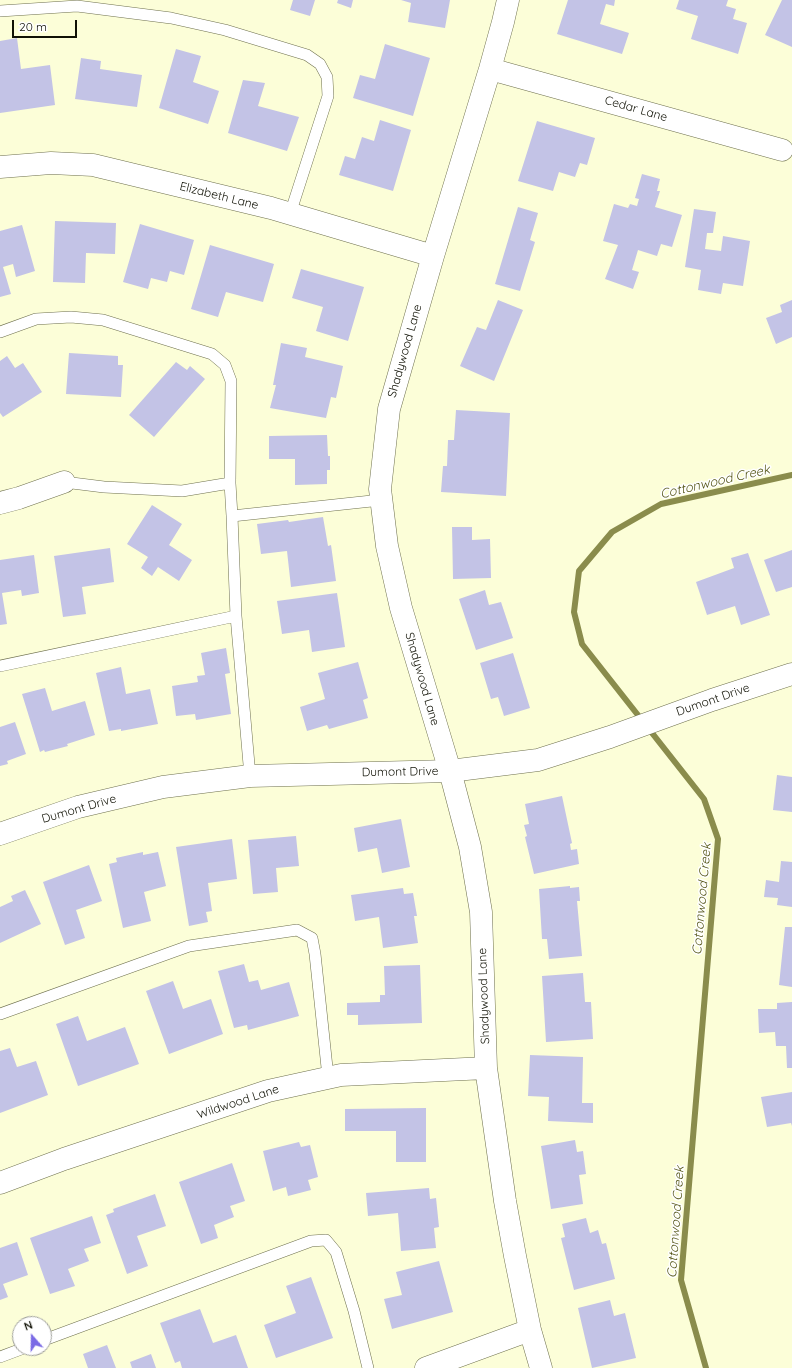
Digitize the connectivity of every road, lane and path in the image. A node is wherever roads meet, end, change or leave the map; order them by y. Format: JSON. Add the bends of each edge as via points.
{"nodes":[{"id":1,"x":508,"y":0,"type":"edge"},
{"id":2,"x":0,"y":12,"type":"edge"},
{"id":3,"x":490,"y":69,"type":"junction"},
{"id":4,"x":782,"y":150,"type":"dead end"},
{"id":5,"x":0,"y":167,"type":"edge"},
{"id":6,"x":290,"y":214,"type":"junction"},
{"id":7,"x":433,"y":256,"type":"junction"},
{"id":8,"x":0,"y":332,"type":"edge"},
{"id":9,"x":64,"y":482,"type":"joint"},
{"id":10,"x":230,"y":483,"type":"junction"},
{"id":11,"x":381,"y":500,"type":"junction"},
{"id":12,"x":0,"y":503,"type":"edge"},
{"id":13,"x":232,"y":516,"type":"junction"},
{"id":14,"x":236,"y":616,"type":"junction"},
{"id":15,"x":0,"y":666,"type":"edge"},
{"id":16,"x":792,"y":674,"type":"edge"},
{"id":17,"x":450,"y":771,"type":"junction"},
{"id":18,"x":250,"y":776,"type":"junction"},
{"id":19,"x":0,"y":834,"type":"edge"},
{"id":20,"x":0,"y":1014,"type":"edge"},
{"id":21,"x":486,"y":1068,"type":"junction"},
{"id":22,"x":328,"y":1077,"type":"junction"},
{"id":23,"x":0,"y":1182,"type":"edge"},
{"id":24,"x":530,"y":1330,"type":"junction"},
{"id":25,"x":52,"y":1337,"type":"edge"},
{"id":26,"x":12,"y":1352,"type":"edge"},
{"id":27,"x":0,"y":1357,"type":"edge"},
{"id":28,"x":368,"y":1368,"type":"edge"},
{"id":29,"x":426,"y":1368,"type":"edge"},
{"id":30,"x":541,"y":1368,"type":"edge"}],
"edges":[{"from":1,"to":3,"type":"street","name":"Shadywood Lane"},
{"from":2,"to":6,"type":"lane","via":[[77,6],[171,18],[225,30],[308,55],[320,64],[327,77],[328,96]]},
{"from":3,"to":4,"type":"street","name":"Cedar Lane"},
{"from":3,"to":7,"type":"street","name":"Shadywood Lane"},
{"from":5,"to":6,"type":"street","name":"Elizabeth Lane","via":[[52,163],[93,165]]},
{"from":6,"to":7,"type":"street","name":"Elizabeth Lane"},
{"from":7,"to":11,"type":"street","name":"Shadywood Lane","via":[[389,409]]},
{"from":8,"to":10,"type":"lane","via":[[36,319],[71,317],[103,320],[212,354],[225,365],[231,381]]},
{"from":9,"to":10,"type":"lane","via":[[182,491]]},
{"from":9,"to":12,"type":"street"},
{"from":10,"to":13,"type":"lane"},
{"from":11,"to":13,"type":"lane"},
{"from":11,"to":17,"type":"street","name":"Shadywood Lane","via":[[387,546],[402,608]]},
{"from":13,"to":14,"type":"lane"},
{"from":14,"to":15,"type":"lane"},
{"from":14,"to":18,"type":"lane"},
{"from":16,"to":17,"type":"street","name":"Dumont Drive","via":[[538,760]]},
{"from":17,"to":18,"type":"street","name":"Dumont Drive"},
{"from":17,"to":21,"type":"street","name":"Shadywood Lane","via":[[470,847],[481,912]]},
{"from":18,"to":19,"type":"street","name":"Dumont Drive","via":[[163,787],[78,807]]},
{"from":20,"to":22,"type":"lane","via":[[188,946],[297,930],[312,938]]},
{"from":21,"to":22,"type":"street","name":"Wildwood Lane"},
{"from":21,"to":24,"type":"street","name":"Shadywood Lane","via":[[505,1201]]},
{"from":22,"to":23,"type":"street","name":"Wildwood Lane","via":[[268,1091]]},
{"from":24,"to":29,"type":"street"},
{"from":24,"to":30,"type":"street","name":"Shadywood Lane"},
{"from":25,"to":28,"type":"lane","via":[[311,1241],[326,1240],[336,1252]]},
{"from":26,"to":27,"type":"lane"}]}
